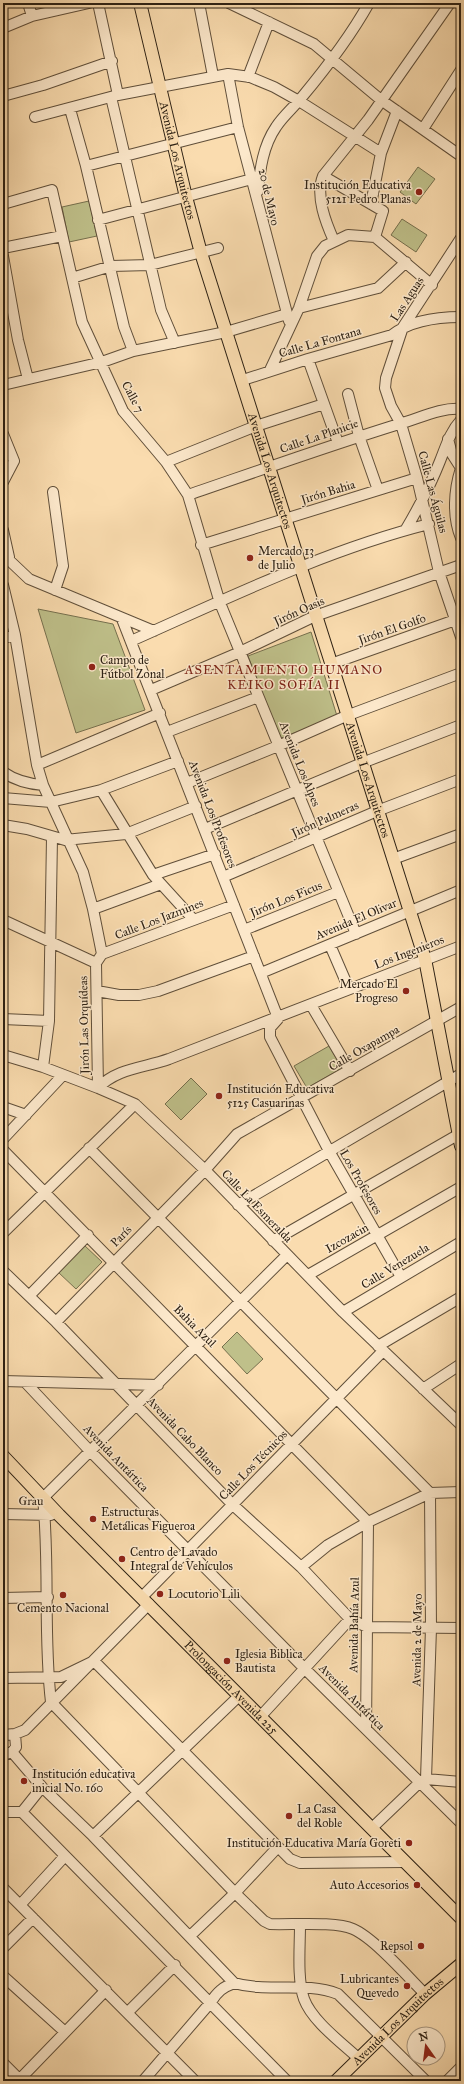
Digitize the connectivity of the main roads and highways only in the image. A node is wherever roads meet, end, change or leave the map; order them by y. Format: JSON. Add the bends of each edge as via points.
{"nodes":[{"id":1,"x":140,"y":3,"type":"edge"},
{"id":2,"x":460,"y":1133,"type":"edge"},
{"id":3,"x":461,"y":1146,"type":"edge"},
{"id":4,"x":3,"y":1456,"type":"edge"},
{"id":5,"x":461,"y":1918,"type":"edge"},
{"id":6,"x":461,"y":1964,"type":"edge"},
{"id":7,"x":336,"y":2081,"type":"edge"}],
"edges":[{"from":1,"to":2,"type":"main road","name":"Avenida Los Arquitectos","via":[[201,253],[424,959]]},
{"from":2,"to":3,"type":"main road","name":"Avenida Los Arquitectos"},
{"from":4,"to":5,"type":"main road","name":"Prolongación Avenida 225"},
{"from":6,"to":7,"type":"main road","name":"Avenida Los Arquitectos","via":[[380,2037]]}]}
